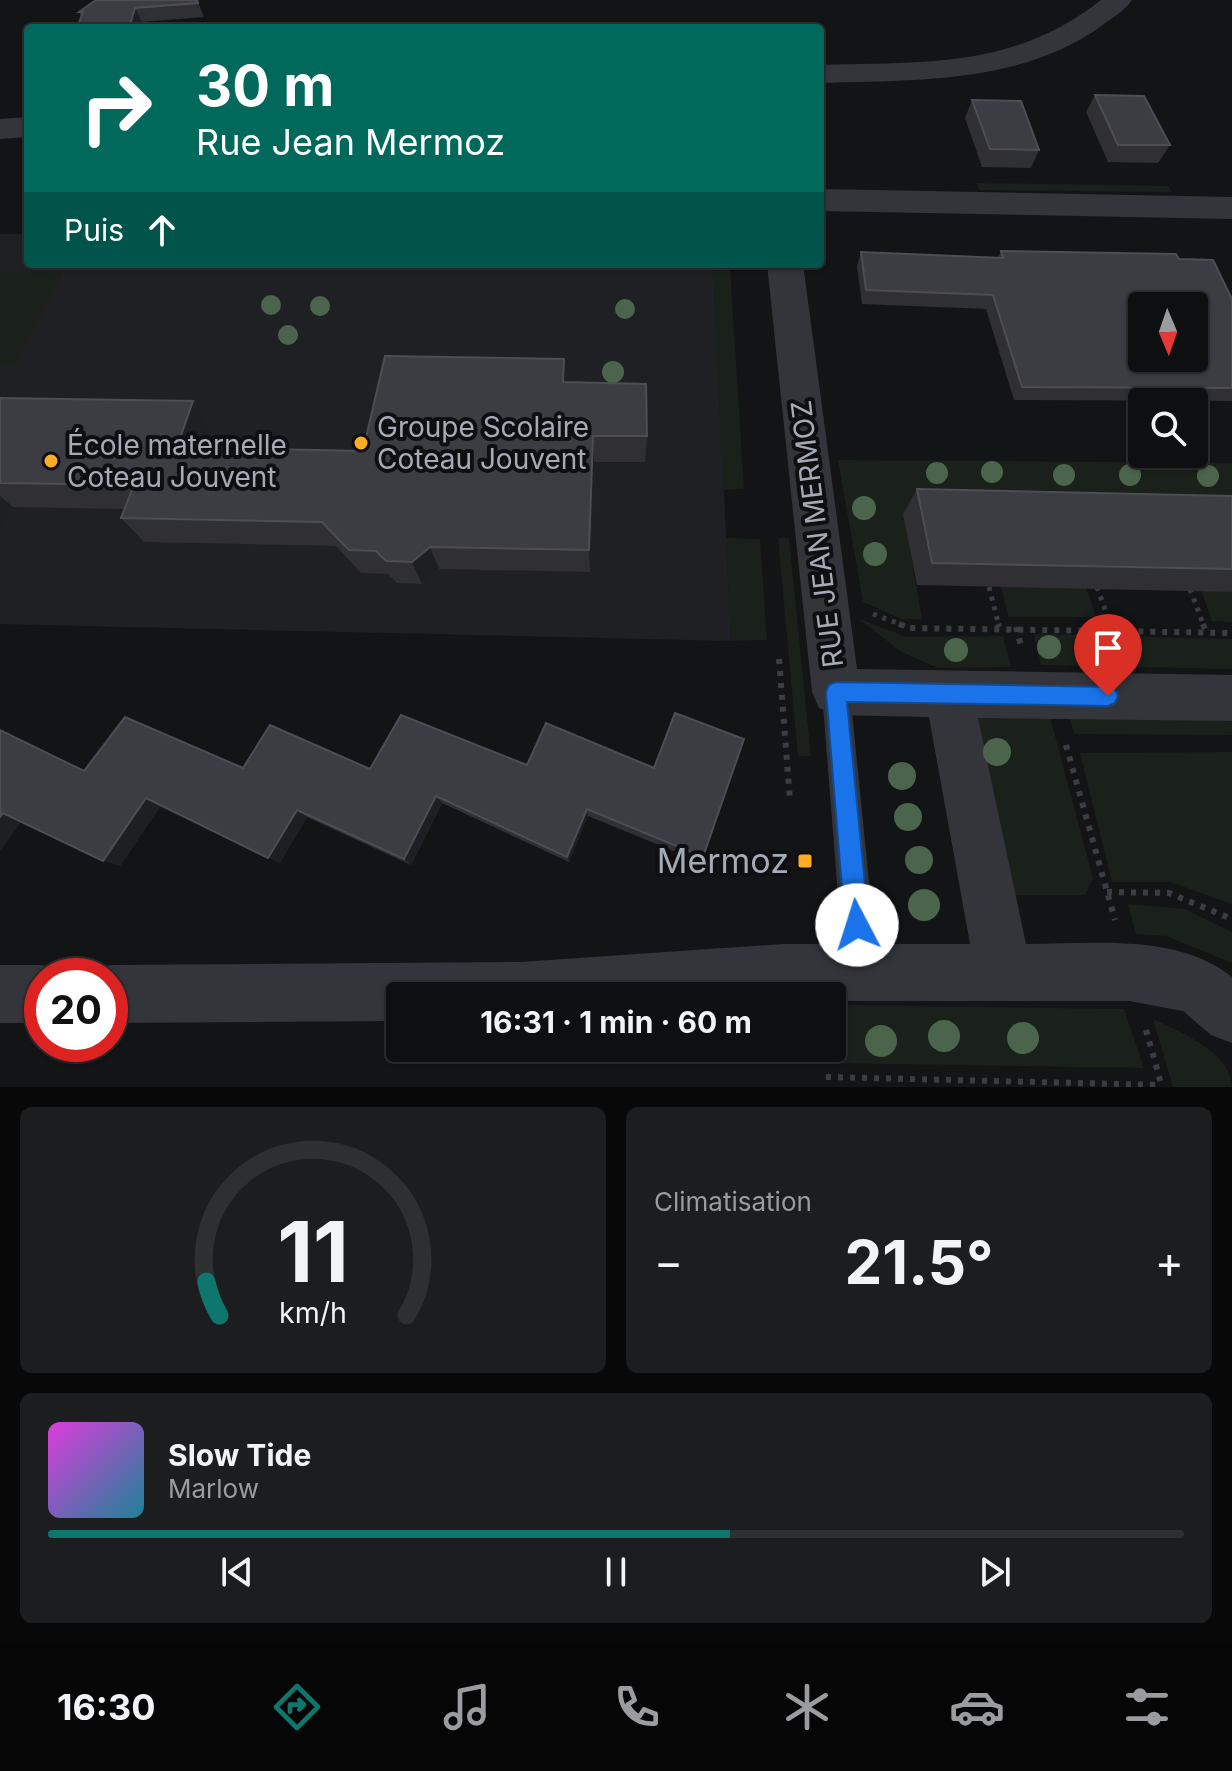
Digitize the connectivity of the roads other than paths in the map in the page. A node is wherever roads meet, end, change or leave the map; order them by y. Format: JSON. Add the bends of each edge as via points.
{"nodes":[{"id":1,"x":1118,"y":0,"type":"edge"},
{"id":2,"x":824,"y":74,"type":"edge"},
{"id":3,"x":24,"y":127,"type":"edge"},
{"id":4,"x":0,"y":129,"type":"edge"},
{"id":5,"x":824,"y":200,"type":"edge"},
{"id":6,"x":1232,"y":208,"type":"edge"},
{"id":7,"x":785,"y":268,"type":"edge"},
{"id":8,"x":836,"y":692,"type":"junction"},
{"id":9,"x":949,"y":694,"type":"junction"},
{"id":10,"x":1232,"y":698,"type":"edge"},
{"id":11,"x":861,"y":972,"type":"junction"},
{"id":12,"x":1004,"y":973,"type":"junction"},
{"id":13,"x":0,"y":994,"type":"edge"},
{"id":14,"x":24,"y":994,"type":"edge"},
{"id":15,"x":128,"y":994,"type":"edge"},
{"id":16,"x":1214,"y":1000,"type":"edge"}],
"edges":[{"from":1,"to":2,"type":"street","via":[[1042,48],[953,68]]},
{"from":3,"to":4,"type":"street"},
{"from":5,"to":6,"type":"street"},
{"from":7,"to":8,"type":"street","name":"RUE JEAN MERMOZ"},
{"from":8,"to":9,"type":"street","name":"RUE JEAN MERMOZ"},
{"from":8,"to":11,"type":"lane"},
{"from":9,"to":10,"type":"street","name":"RUE JEAN MERMOZ"},
{"from":9,"to":12,"type":"street"},
{"from":11,"to":12,"type":"street"},
{"from":11,"to":15,"type":"street","via":[[520,991]]},
{"from":12,"to":16,"type":"street","via":[[1129,972]]},
{"from":13,"to":14,"type":"street"}]}
